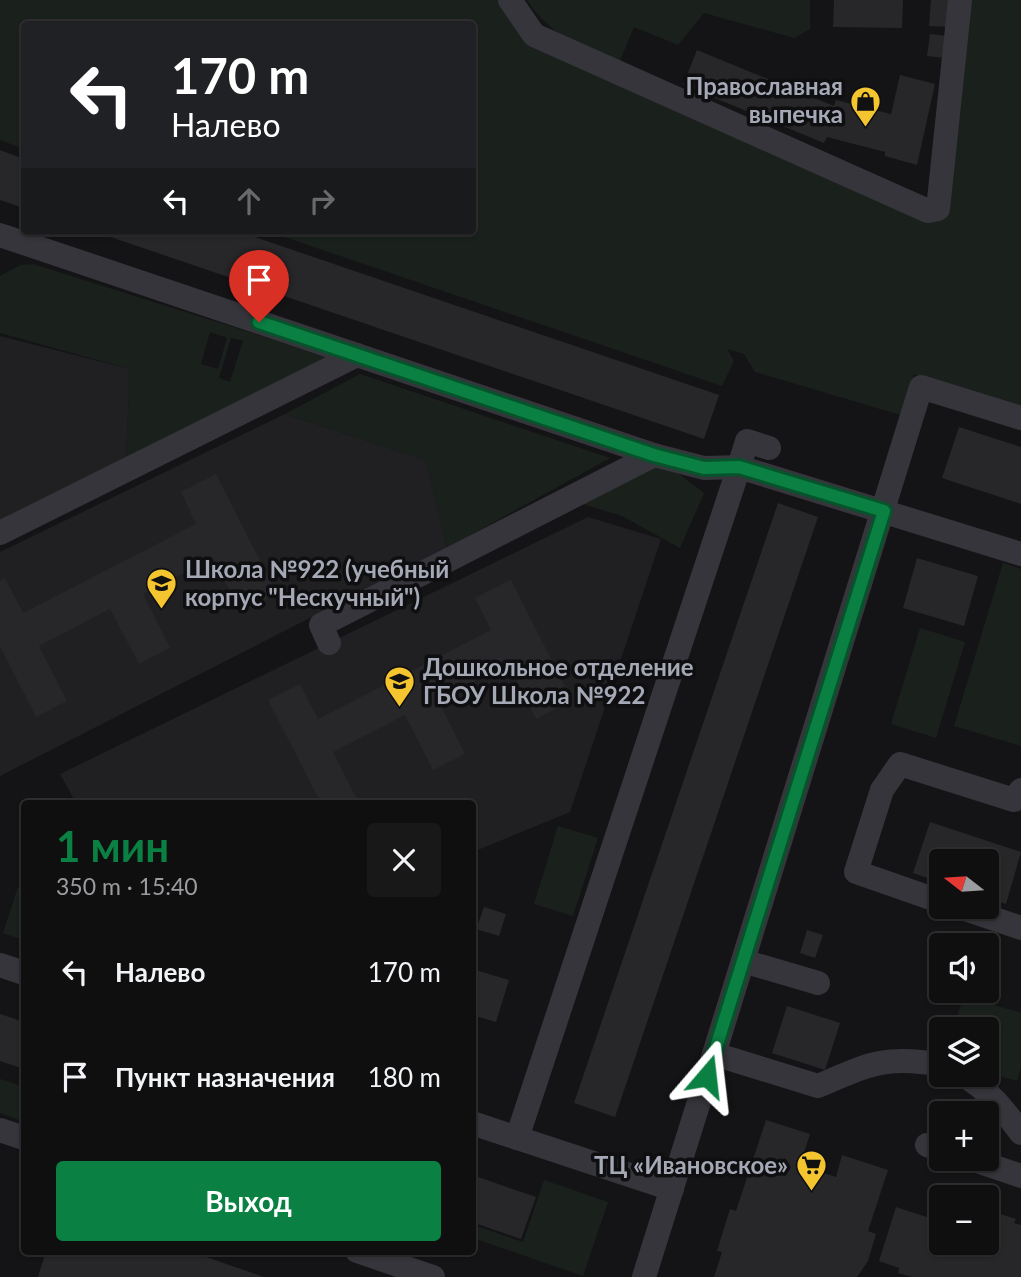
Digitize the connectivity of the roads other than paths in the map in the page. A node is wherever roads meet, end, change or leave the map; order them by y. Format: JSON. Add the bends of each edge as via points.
{"nodes":[{"id":1,"x":960,"y":0,"type":"edge"},
{"id":2,"x":522,"y":9,"type":"edge"},
{"id":3,"x":0,"y":235,"type":"edge"},
{"id":4,"x":357,"y":355,"type":"junction"},
{"id":5,"x":1021,"y":418,"type":"edge"},
{"id":6,"x":769,"y":448,"type":"dead end"},
{"id":7,"x":654,"y":455,"type":"junction"},
{"id":8,"x":739,"y":467,"type":"junction"},
{"id":9,"x":884,"y":511,"type":"junction"},
{"id":10,"x":0,"y":533,"type":"edge"},
{"id":11,"x":1021,"y":554,"type":"edge"},
{"id":12,"x":329,"y":643,"type":"dead end"},
{"id":13,"x":1021,"y":790,"type":"edge"},
{"id":14,"x":929,"y":897,"type":"edge"},
{"id":15,"x":994,"y":919,"type":"edge"},
{"id":16,"x":1021,"y":928,"type":"edge"},
{"id":17,"x":743,"y":961,"type":"junction"},
{"id":18,"x":0,"y":965,"type":"edge"},
{"id":19,"x":21,"y":972,"type":"edge"},
{"id":20,"x":818,"y":983,"type":"dead end"},
{"id":21,"x":714,"y":1054,"type":"junction"},
{"id":22,"x":929,"y":1063,"type":"edge"},
{"id":23,"x":980,"y":1087,"type":"edge"},
{"id":24,"x":476,"y":1124,"type":"edge"},
{"id":25,"x":0,"y":1130,"type":"edge"},
{"id":26,"x":1021,"y":1133,"type":"edge"},
{"id":27,"x":21,"y":1137,"type":"edge"},
{"id":28,"x":517,"y":1138,"type":"junction"},
{"id":29,"x":999,"y":1169,"type":"edge"},
{"id":30,"x":1021,"y":1176,"type":"edge"},
{"id":31,"x":671,"y":1189,"type":"junction"},
{"id":32,"x":369,"y":1255,"type":"edge"},
{"id":33,"x":433,"y":1277,"type":"edge"},
{"id":34,"x":644,"y":1277,"type":"edge"}],
"edges":[{"from":1,"to":2,"type":"lane","via":[[938,209],[928,211],[828,162],[534,35]]},
{"from":3,"to":4,"type":"lane"},
{"from":4,"to":7,"type":"lane"},
{"from":4,"to":10,"type":"lane","via":[[37,524]]},
{"from":5,"to":9,"type":"lane","via":[[921,387]]},
{"from":6,"to":8,"type":"lane","via":[[747,441]]},
{"from":7,"to":8,"type":"lane","via":[[704,468]]},
{"from":7,"to":12,"type":"lane","via":[[321,625]]},
{"from":8,"to":9,"type":"lane"},
{"from":8,"to":28,"type":"lane"},
{"from":9,"to":11,"type":"lane"},
{"from":9,"to":17,"type":"lane"},
{"from":13,"to":14,"type":"lane","via":[[1014,800],[900,764],[882,790],[856,872]]},
{"from":15,"to":16,"type":"lane"},
{"from":17,"to":20,"type":"lane"},
{"from":17,"to":21,"type":"lane"},
{"from":18,"to":19,"type":"lane"},
{"from":21,"to":22,"type":"lane","via":[[818,1086],[867,1065],[904,1058]]},
{"from":21,"to":31,"type":"lane"},
{"from":23,"to":26,"type":"lane"},
{"from":24,"to":28,"type":"lane"},
{"from":25,"to":27,"type":"lane"},
{"from":28,"to":31,"type":"lane"},
{"from":29,"to":30,"type":"lane"},
{"from":31,"to":34,"type":"lane"},
{"from":32,"to":33,"type":"lane"}]}
